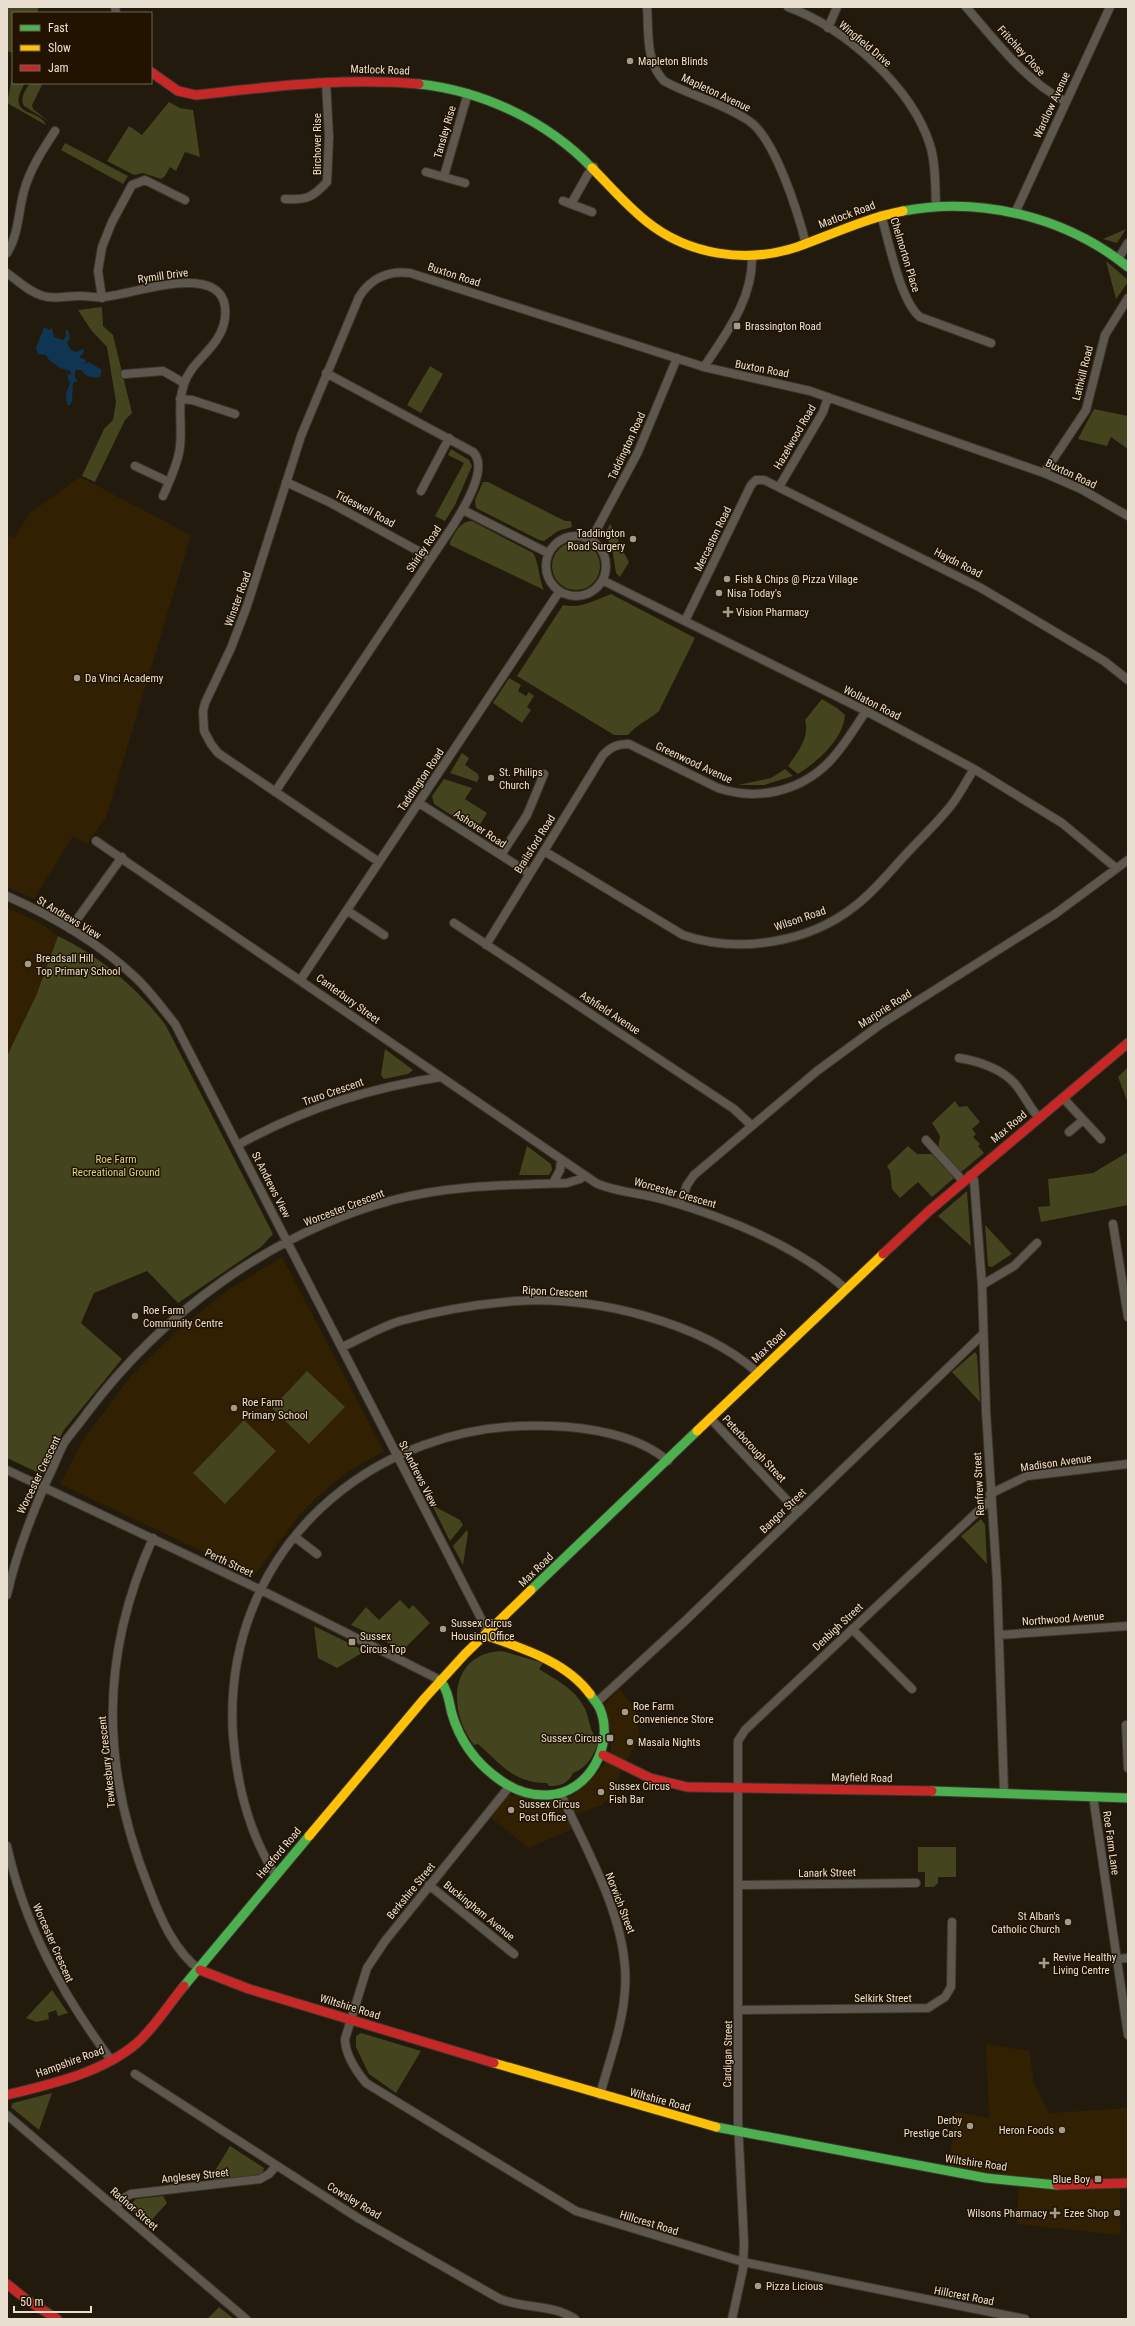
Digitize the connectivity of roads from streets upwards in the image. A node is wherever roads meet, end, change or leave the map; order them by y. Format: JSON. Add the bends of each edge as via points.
{"nodes":[{"id":1,"x":647,"y":7,"type":"edge"},
{"id":2,"x":788,"y":7,"type":"edge"},
{"id":3,"x":837,"y":7,"type":"edge"},
{"id":4,"x":966,"y":7,"type":"edge"},
{"id":5,"x":1110,"y":7,"type":"edge"},
{"id":6,"x":828,"y":28,"type":"junction"},
{"id":7,"x":152,"y":73,"type":"edge"},
{"id":8,"x":326,"y":82,"type":"junction"},
{"id":9,"x":468,"y":93,"type":"junction"},
{"id":10,"x":1066,"y":102,"type":"junction"},
{"id":11,"x":55,"y":132,"type":"dead end"},
{"id":12,"x":594,"y":167,"type":"junction"},
{"id":13,"x":426,"y":172,"type":"dead end"},
{"id":14,"x":444,"y":176,"type":"junction"},
{"id":15,"x":465,"y":183,"type":"dead end"},
{"id":16,"x":285,"y":199,"type":"dead end"},
{"id":17,"x":185,"y":200,"type":"dead end"},
{"id":18,"x":563,"y":201,"type":"dead end"},
{"id":19,"x":572,"y":204,"type":"junction"},
{"id":20,"x":936,"y":206,"type":"junction"},
{"id":21,"x":592,"y":212,"type":"dead end"},
{"id":22,"x":1015,"y":213,"type":"junction"},
{"id":23,"x":881,"y":215,"type":"junction"},
{"id":24,"x":1128,"y":243,"type":"edge"},
{"id":25,"x":806,"y":244,"type":"junction"},
{"id":26,"x":7,"y":253,"type":"edge"},
{"id":27,"x":752,"y":256,"type":"junction"},
{"id":28,"x":1118,"y":259,"type":"junction"},
{"id":29,"x":1128,"y":266,"type":"edge"},
{"id":30,"x":383,"y":275,"type":"joint"},
{"id":31,"x":8,"y":276,"type":"edge"},
{"id":32,"x":102,"y":298,"type":"junction"},
{"id":33,"x":1128,"y":298,"type":"edge"},
{"id":34,"x":990,"y":343,"type":"dead end"},
{"id":35,"x":677,"y":358,"type":"junction"},
{"id":36,"x":704,"y":367,"type":"junction"},
{"id":37,"x":326,"y":373,"type":"junction"},
{"id":38,"x":125,"y":374,"type":"dead end"},
{"id":39,"x":184,"y":383,"type":"junction"},
{"id":40,"x":828,"y":397,"type":"junction"},
{"id":41,"x":180,"y":399,"type":"junction"},
{"id":42,"x":235,"y":414,"type":"dead end"},
{"id":43,"x":449,"y":438,"type":"junction"},
{"id":44,"x":135,"y":466,"type":"dead end"},
{"id":45,"x":1044,"y":473,"type":"junction"},
{"id":46,"x":769,"y":481,"type":"joint"},
{"id":47,"x":169,"y":482,"type":"junction"},
{"id":48,"x":286,"y":482,"type":"junction"},
{"id":49,"x":779,"y":487,"type":"junction"},
{"id":50,"x":422,"y":491,"type":"dead end"},
{"id":51,"x":163,"y":496,"type":"dead end"},
{"id":52,"x":463,"y":510,"type":"junction"},
{"id":53,"x":1128,"y":516,"type":"edge"},
{"id":54,"x":592,"y":540,"type":"junction"},
{"id":55,"x":548,"y":553,"type":"junction"},
{"id":56,"x":431,"y":558,"type":"junction"},
{"id":57,"x":604,"y":581,"type":"junction"},
{"id":58,"x":559,"y":592,"type":"junction"},
{"id":59,"x":685,"y":621,"type":"junction"},
{"id":60,"x":1128,"y":680,"type":"edge"},
{"id":61,"x":866,"y":711,"type":"junction"},
{"id":62,"x":603,"y":755,"type":"joint"},
{"id":63,"x":974,"y":769,"type":"junction"},
{"id":64,"x":544,"y":774,"type":"dead end"},
{"id":65,"x":275,"y":792,"type":"junction"},
{"id":66,"x":419,"y":803,"type":"junction"},
{"id":67,"x":96,"y":841,"type":"dead end"},
{"id":68,"x":544,"y":851,"type":"junction"},
{"id":69,"x":501,"y":855,"type":"junction"},
{"id":70,"x":122,"y":857,"type":"junction"},
{"id":71,"x":1128,"y":860,"type":"edge"},
{"id":72,"x":379,"y":862,"type":"junction"},
{"id":73,"x":1116,"y":868,"type":"junction"},
{"id":74,"x":529,"y":873,"type":"junction"},
{"id":75,"x":7,"y":896,"type":"edge"},
{"id":76,"x":348,"y":911,"type":"junction"},
{"id":77,"x":454,"y":923,"type":"dead end"},
{"id":78,"x":70,"y":929,"type":"junction"},
{"id":79,"x":384,"y":936,"type":"dead end"},
{"id":80,"x":486,"y":945,"type":"junction"},
{"id":81,"x":300,"y":979,"type":"junction"},
{"id":82,"x":1128,"y":1044,"type":"edge"},
{"id":83,"x":960,"y":1058,"type":"dead end"},
{"id":84,"x":440,"y":1077,"type":"junction"},
{"id":85,"x":1064,"y":1099,"type":"junction"},
{"id":86,"x":1040,"y":1118,"type":"junction"},
{"id":87,"x":1083,"y":1120,"type":"junction"},
{"id":88,"x":751,"y":1125,"type":"junction"},
{"id":89,"x":1069,"y":1132,"type":"dead end"},
{"id":90,"x":1101,"y":1139,"type":"dead end"},
{"id":91,"x":926,"y":1140,"type":"dead end"},
{"id":92,"x":238,"y":1145,"type":"junction"},
{"id":93,"x":561,"y":1160,"type":"junction"},
{"id":94,"x":970,"y":1175,"type":"junction"},
{"id":95,"x":584,"y":1176,"type":"junction"},
{"id":96,"x":963,"y":1182,"type":"junction"},
{"id":97,"x":553,"y":1183,"type":"junction"},
{"id":98,"x":680,"y":1204,"type":"junction"},
{"id":99,"x":1113,"y":1224,"type":"dead end"},
{"id":100,"x":288,"y":1242,"type":"junction"},
{"id":101,"x":1037,"y":1243,"type":"dead end"},
{"id":102,"x":1125,"y":1270,"type":"edge"},
{"id":103,"x":982,"y":1285,"type":"junction"},
{"id":104,"x":846,"y":1289,"type":"junction"},
{"id":105,"x":1128,"y":1317,"type":"edge"},
{"id":106,"x":983,"y":1334,"type":"junction"},
{"id":107,"x":342,"y":1348,"type":"junction"},
{"id":108,"x":758,"y":1373,"type":"junction"},
{"id":109,"x":710,"y":1418,"type":"junction"},
{"id":110,"x":397,"y":1456,"type":"junction"},
{"id":111,"x":668,"y":1461,"type":"junction"},
{"id":112,"x":1128,"y":1464,"type":"edge"},
{"id":113,"x":7,"y":1470,"type":"edge"},
{"id":114,"x":43,"y":1488,"type":"junction"},
{"id":115,"x":990,"y":1496,"type":"junction"},
{"id":116,"x":798,"y":1512,"type":"junction"},
{"id":117,"x":295,"y":1536,"type":"junction"},
{"id":118,"x":153,"y":1538,"type":"junction"},
{"id":119,"x":317,"y":1554,"type":"dead end"},
{"id":120,"x":261,"y":1590,"type":"junction"},
{"id":121,"x":7,"y":1596,"type":"edge"},
{"id":122,"x":1128,"y":1626,"type":"edge"},
{"id":123,"x":852,"y":1629,"type":"junction"},
{"id":124,"x":486,"y":1634,"type":"junction"},
{"id":125,"x":998,"y":1635,"type":"junction"},
{"id":126,"x":440,"y":1680,"type":"junction"},
{"id":127,"x":912,"y":1689,"type":"dead end"},
{"id":128,"x":597,"y":1702,"type":"junction"},
{"id":129,"x":1126,"y":1725,"type":"dead end"},
{"id":130,"x":603,"y":1755,"type":"junction"},
{"id":131,"x":1128,"y":1768,"type":"edge"},
{"id":132,"x":509,"y":1787,"type":"junction"},
{"id":133,"x":736,"y":1788,"type":"junction"},
{"id":134,"x":1004,"y":1792,"type":"junction"},
{"id":135,"x":561,"y":1795,"type":"junction"},
{"id":136,"x":1093,"y":1796,"type":"junction"},
{"id":137,"x":1128,"y":1798,"type":"edge"},
{"id":138,"x":7,"y":1846,"type":"edge"},
{"id":139,"x":276,"y":1876,"type":"junction"},
{"id":140,"x":916,"y":1883,"type":"dead end"},
{"id":141,"x":429,"y":1885,"type":"junction"},
{"id":142,"x":738,"y":1885,"type":"junction"},
{"id":143,"x":952,"y":1922,"type":"dead end"},
{"id":144,"x":514,"y":1954,"type":"dead end"},
{"id":145,"x":1128,"y":1958,"type":"edge"},
{"id":146,"x":1117,"y":1959,"type":"junction"},
{"id":147,"x":200,"y":1970,"type":"junction"},
{"id":148,"x":739,"y":2010,"type":"junction"},
{"id":149,"x":351,"y":2020,"type":"junction"},
{"id":150,"x":1128,"y":2035,"type":"edge"},
{"id":151,"x":138,"y":2042,"type":"joint"},
{"id":152,"x":110,"y":2060,"type":"junction"},
{"id":153,"x":135,"y":2074,"type":"dead end"},
{"id":154,"x":7,"y":2095,"type":"edge"},
{"id":155,"x":600,"y":2096,"type":"junction"},
{"id":156,"x":7,"y":2115,"type":"edge"},
{"id":157,"x":739,"y":2132,"type":"junction"},
{"id":158,"x":276,"y":2166,"type":"junction"},
{"id":159,"x":1128,"y":2183,"type":"edge"},
{"id":160,"x":115,"y":2207,"type":"junction"},
{"id":161,"x":743,"y":2262,"type":"junction"},
{"id":162,"x":7,"y":2284,"type":"edge"},
{"id":163,"x":57,"y":2319,"type":"edge"},
{"id":164,"x":246,"y":2319,"type":"edge"},
{"id":165,"x":575,"y":2319,"type":"edge"},
{"id":166,"x":732,"y":2319,"type":"edge"},
{"id":167,"x":1025,"y":2319,"type":"edge"}],
"edges":[{"from":1,"to":25,"type":"street","name":"Mapleton Avenue","via":[[650,60],[655,71],[668,83],[742,117],[760,130],[784,179]]},
{"from":2,"to":6,"type":"street","name":"Wingfield Drive"},
{"from":3,"to":6,"type":"street"},
{"from":4,"to":10,"type":"street","name":"Fritchley Close","via":[[1027,77]]},
{"from":5,"to":10,"type":"street","name":"Wardlow Avenue"},
{"from":6,"to":20,"type":"street","name":"Wingfield Drive","via":[[883,72],[918,115],[931,146]]},
{"from":7,"to":8,"type":"street","name":"Matlock Road","via":[[178,91],[196,95]]},
{"from":8,"to":9,"type":"street","name":"Matlock Road","via":[[408,82]]},
{"from":8,"to":16,"type":"street","name":"Birchover Rise","via":[[329,137],[327,182],[305,200]]},
{"from":9,"to":12,"type":"street","name":"Matlock Road","via":[[534,122]]},
{"from":9,"to":14,"type":"street","name":"Tansley Rise"},
{"from":10,"to":22,"type":"street","name":"Wardlow Avenue"},
{"from":11,"to":26,"type":"street","via":[[33,166],[24,192],[15,235]]},
{"from":12,"to":19,"type":"street"},
{"from":12,"to":27,"type":"street","name":"Matlock Road","via":[[643,218],[666,235],[695,248],[733,256]]},
{"from":13,"to":14,"type":"street","name":"Tansley Rise"},
{"from":14,"to":15,"type":"street","name":"Tansley Rise"},
{"from":17,"to":32,"type":"street","via":[[145,180],[132,185],[102,247],[98,271]]},
{"from":18,"to":19,"type":"street"},
{"from":19,"to":21,"type":"street"},
{"from":20,"to":22,"type":"street","name":"Matlock Road","via":[[995,208]]},
{"from":20,"to":23,"type":"street","name":"Matlock Road"},
{"from":22,"to":28,"type":"street","name":"Matlock Road","via":[[1064,229]]},
{"from":23,"to":25,"type":"street","name":"Matlock Road"},
{"from":23,"to":34,"type":"street","name":"Chelmorton Place","via":[[905,296],[913,311]]},
{"from":24,"to":28,"type":"street"},
{"from":25,"to":27,"type":"street","name":"Matlock Road","via":[[776,253]]},
{"from":27,"to":36,"type":"street","via":[[752,268],[742,306]]},
{"from":28,"to":29,"type":"street","name":"Matlock Road"},
{"from":30,"to":35,"type":"street","name":"Buxton Road","via":[[410,273]]},
{"from":30,"to":37,"type":"street","name":"Winster Road","via":[[371,282],[359,297]]},
{"from":31,"to":32,"type":"street","name":"Rymill Drive","via":[[42,296]]},
{"from":32,"to":39,"type":"street","name":"Rymill Drive","via":[[177,283],[209,286],[219,294],[225,319],[220,332],[214,344],[191,370]]},
{"from":33,"to":45,"type":"street","name":"Lathkill Road","via":[[1104,335],[1086,410]]},
{"from":35,"to":36,"type":"street","name":"Buxton Road"},
{"from":35,"to":54,"type":"street","name":"Taddington Road","via":[[638,452]]},
{"from":36,"to":40,"type":"street","name":"Buxton Road","via":[[791,385]]},
{"from":37,"to":43,"type":"street","name":"Shirley Road"},
{"from":37,"to":48,"type":"street","name":"Winster Road"},
{"from":38,"to":39,"type":"street","via":[[163,371]]},
{"from":39,"to":41,"type":"street","name":"Rymill Drive"},
{"from":40,"to":45,"type":"street","name":"Buxton Road"},
{"from":40,"to":49,"type":"street","name":"Hazelwood Road","via":[[823,412]]},
{"from":41,"to":42,"type":"street","via":[[192,400]]},
{"from":41,"to":47,"type":"street","name":"Rymill Drive","via":[[179,453]]},
{"from":43,"to":50,"type":"street"},
{"from":43,"to":52,"type":"street","name":"Shirley Road","via":[[473,452],[480,463]]},
{"from":44,"to":47,"type":"street"},
{"from":45,"to":53,"type":"street","name":"Buxton Road","via":[[1082,489]]},
{"from":46,"to":49,"type":"street","name":"Haydn Road"},
{"from":46,"to":59,"type":"street","name":"Mercaston Road","via":[[758,479],[751,485]]},
{"from":47,"to":51,"type":"street","name":"Rymill Drive"},
{"from":48,"to":56,"type":"street","name":"Tideswell Road"},
{"from":48,"to":65,"type":"street","name":"Winster Road","via":[[247,606],[203,711],[204,731],[214,749]]},
{"from":49,"to":60,"type":"street","name":"Haydn Road","via":[[981,588],[1104,661]]},
{"from":52,"to":55,"type":"street"},
{"from":52,"to":56,"type":"street","name":"Shirley Road"},
{"from":54,"to":55,"type":"street","via":[[578,536],[567,538],[556,544]]},
{"from":54,"to":57,"type":"street","via":[[600,547],[605,558],[607,569]]},
{"from":55,"to":58,"type":"street","via":[[547,573]]},
{"from":56,"to":65,"type":"street","name":"Shirley Road"},
{"from":57,"to":58,"type":"street","via":[[585,595],[572,596]]},
{"from":57,"to":59,"type":"street","name":"Wollaton Road"},
{"from":58,"to":66,"type":"street","name":"Taddington Road"},
{"from":59,"to":61,"type":"street","name":"Wollaton Road"},
{"from":61,"to":62,"type":"street","name":"Greenwood Avenue","via":[[838,751],[817,772],[795,785],[767,793],[742,794],[718,788],[629,744],[619,744]]},
{"from":61,"to":63,"type":"street","name":"Wollaton Road"},
{"from":62,"to":68,"type":"street","name":"Brailsford Road"},
{"from":63,"to":68,"type":"street","name":"Wilson Road","via":[[952,803],[856,906],[818,928],[790,937],[733,944],[702,942],[683,935]]},
{"from":63,"to":73,"type":"street","name":"Wollaton Road","via":[[1062,823]]},
{"from":64,"to":69,"type":"street","via":[[527,815]]},
{"from":65,"to":72,"type":"street","name":"Winster Road"},
{"from":66,"to":69,"type":"street","name":"Ashover Road"},
{"from":66,"to":72,"type":"street","name":"Taddington Road"},
{"from":67,"to":70,"type":"street","name":"Canterbury Street"},
{"from":68,"to":74,"type":"street","name":"Brailsford Road"},
{"from":69,"to":74,"type":"street","name":"Ashover Road"},
{"from":70,"to":78,"type":"street"},
{"from":70,"to":81,"type":"street","name":"Canterbury Street"},
{"from":71,"to":73,"type":"street","name":"Marjorie Road"},
{"from":72,"to":76,"type":"street","name":"Taddington Road"},
{"from":73,"to":88,"type":"street","name":"Marjorie Road","via":[[1055,914],[881,1024],[817,1071]]},
{"from":74,"to":80,"type":"street","name":"Brailsford Road"},
{"from":75,"to":78,"type":"street","name":"St Andrews View"},
{"from":76,"to":79,"type":"street"},
{"from":76,"to":81,"type":"street","name":"Taddington Road"},
{"from":77,"to":80,"type":"street","name":"Ashfield Avenue"},
{"from":78,"to":92,"type":"street","name":"St Andrews View","via":[[135,977],[175,1024]]},
{"from":80,"to":88,"type":"street","name":"Ashfield Avenue","via":[[734,1109]]},
{"from":81,"to":84,"type":"street","name":"Canterbury Street"},
{"from":82,"to":85,"type":"street","name":"Max Road"},
{"from":83,"to":86,"type":"street","via":[[1008,1073]]},
{"from":84,"to":92,"type":"street","name":"Truro Crescent","via":[[388,1086],[334,1101]]},
{"from":84,"to":93,"type":"street","name":"Canterbury Street"},
{"from":85,"to":86,"type":"street","name":"Max Road"},
{"from":85,"to":87,"type":"street"},
{"from":86,"to":94,"type":"street","name":"Max Road"},
{"from":87,"to":89,"type":"street"},
{"from":87,"to":90,"type":"street"},
{"from":88,"to":98,"type":"street","name":"Marjorie Road","via":[[691,1178]]},
{"from":91,"to":96,"type":"street"},
{"from":92,"to":100,"type":"street","name":"St Andrews View"},
{"from":93,"to":95,"type":"street","name":"Canterbury Street"},
{"from":93,"to":97,"type":"street","via":[[560,1170]]},
{"from":94,"to":96,"type":"street","name":"Max Road"},
{"from":94,"to":103,"type":"street","name":"Renfrew Street","via":[[974,1180]]},
{"from":95,"to":97,"type":"street","name":"Worcester Crescent","via":[[573,1182]]},
{"from":95,"to":98,"type":"street","name":"Worcester Crescent","via":[[601,1186]]},
{"from":96,"to":104,"type":"street","name":"Max Road"},
{"from":97,"to":100,"type":"street","name":"Worcester Crescent","via":[[480,1186],[394,1200],[335,1220]]},
{"from":98,"to":104,"type":"street","name":"Worcester Crescent","via":[[722,1218],[765,1237],[817,1267]]},
{"from":99,"to":102,"type":"street"},
{"from":100,"to":107,"type":"street","name":"St Andrews View"},
{"from":100,"to":114,"type":"street","name":"Worcester Crescent","via":[[220,1283],[149,1341],[106,1388],[64,1444]]},
{"from":101,"to":103,"type":"street","via":[[1014,1266]]},
{"from":102,"to":105,"type":"street"},
{"from":103,"to":106,"type":"street","name":"Renfrew Street"},
{"from":104,"to":108,"type":"street","name":"Max Road"},
{"from":106,"to":115,"type":"street","name":"Renfrew Street"},
{"from":106,"to":116,"type":"street","name":"Bangor Street"},
{"from":107,"to":108,"type":"street","name":"Ripon Crescent","via":[[398,1322],[438,1312],[517,1301],[550,1301],[636,1314],[688,1330],[726,1349]]},
{"from":107,"to":110,"type":"street","name":"St Andrews View"},
{"from":108,"to":109,"type":"street","name":"Max Road"},
{"from":109,"to":111,"type":"street","name":"Max Road"},
{"from":109,"to":116,"type":"street","name":"Peterborough Street"},
{"from":110,"to":111,"type":"street","via":[[457,1434],[529,1425],[568,1426],[610,1434],[638,1443]]},
{"from":110,"to":117,"type":"street","via":[[369,1471],[328,1500]]},
{"from":110,"to":124,"type":"street","name":"St Andrews View"},
{"from":111,"to":124,"type":"street","name":"Max Road"},
{"from":112,"to":115,"type":"street","name":"Madison Avenue","via":[[1027,1476]]},
{"from":113,"to":114,"type":"street","name":"Perth Street"},
{"from":114,"to":118,"type":"street","name":"Perth Street"},
{"from":114,"to":121,"type":"street","name":"Worcester Crescent","via":[[28,1522]]},
{"from":115,"to":123,"type":"street","name":"Denbigh Street"},
{"from":115,"to":125,"type":"street","name":"Renfrew Street"},
{"from":116,"to":128,"type":"street","name":"Bangor Street"},
{"from":117,"to":119,"type":"street"},
{"from":117,"to":120,"type":"street"},
{"from":118,"to":120,"type":"street","name":"Perth Street"},
{"from":118,"to":147,"type":"street","name":"Tewkesbury Crescent","via":[[134,1584],[119,1645],[112,1703],[117,1774],[125,1822],[151,1893],[170,1934],[186,1958]]},
{"from":120,"to":126,"type":"street","name":"Perth Street"},
{"from":120,"to":139,"type":"street","via":[[248,1624],[237,1665],[233,1727],[238,1780],[247,1814],[260,1848]]},
{"from":122,"to":125,"type":"street","name":"Northwood Avenue"},
{"from":123,"to":127,"type":"street"},
{"from":123,"to":133,"type":"street","name":"Denbigh Street","via":[[745,1730],[738,1741]]},
{"from":124,"to":126,"type":"street","name":"Max Road"},
{"from":124,"to":128,"type":"street","via":[[544,1657],[578,1681]]},
{"from":125,"to":134,"type":"street","name":"Renfrew Street"},
{"from":126,"to":132,"type":"street","via":[[445,1686],[453,1719],[463,1741],[486,1769]]},
{"from":126,"to":139,"type":"street","name":"Hereford Road"},
{"from":128,"to":130,"type":"street","via":[[604,1722]]},
{"from":129,"to":131,"type":"street"},
{"from":130,"to":133,"type":"street","name":"Mayfield Road","via":[[650,1778],[669,1784]]},
{"from":130,"to":135,"type":"street","via":[[580,1784]]},
{"from":132,"to":135,"type":"street","via":[[526,1794]]},
{"from":132,"to":141,"type":"street","name":"Berkshire Street"},
{"from":133,"to":134,"type":"street","name":"Mayfield Road"},
{"from":133,"to":142,"type":"street","name":"Cardigan Street"},
{"from":134,"to":136,"type":"street","name":"Mayfield Road"},
{"from":135,"to":155,"type":"street","name":"Norwich Street","via":[[605,1891],[618,1924],[624,1950],[624,2000]]},
{"from":136,"to":137,"type":"street","name":"Mayfield Road"},
{"from":136,"to":146,"type":"street","name":"Roe Farm Lane"},
{"from":138,"to":152,"type":"street","name":"Worcester Crescent","via":[[23,1902],[47,1961],[67,1997]]},
{"from":139,"to":147,"type":"street","name":"Hereford Road"},
{"from":140,"to":142,"type":"street","name":"Lanark Street"},
{"from":141,"to":144,"type":"street","name":"Buckingham Avenue"},
{"from":141,"to":149,"type":"street","name":"Berkshire Street","via":[[372,1958]]},
{"from":142,"to":148,"type":"street","name":"Cardigan Street"},
{"from":143,"to":148,"type":"street","name":"Selkirk Street","via":[[951,1987],[945,1997],[928,2008]]},
{"from":145,"to":146,"type":"street"},
{"from":146,"to":150,"type":"street","name":"Roe Farm Lane"},
{"from":147,"to":149,"type":"street","name":"Wiltshire Road","via":[[248,1989]]},
{"from":147,"to":151,"type":"street","name":"Hereford Road"},
{"from":148,"to":157,"type":"street","name":"Cardigan Street"},
{"from":149,"to":155,"type":"street","name":"Wiltshire Road"},
{"from":149,"to":161,"type":"street","name":"Hillcrest Road","via":[[346,2045],[352,2060],[366,2083],[385,2096],[576,2211]]},
{"from":151,"to":152,"type":"street","name":"Hampshire Road","via":[[121,2056]]},
{"from":152,"to":154,"type":"street","name":"Hampshire Road","via":[[54,2082]]},
{"from":153,"to":158,"type":"street","name":"Cowsley Road"},
{"from":155,"to":157,"type":"street","name":"Wiltshire Road"},
{"from":156,"to":160,"type":"street","name":"Radnor Street"},
{"from":157,"to":159,"type":"street","name":"Wiltshire Road","via":[[986,2178],[1054,2185]]},
{"from":157,"to":161,"type":"street","name":"Cardigan Street"},
{"from":158,"to":160,"type":"street","name":"Anglesey Street","via":[[260,2179],[131,2194]]},
{"from":158,"to":165,"type":"street","name":"Cowsley Road","via":[[358,2218],[500,2299],[554,2310]]},
{"from":160,"to":164,"type":"street","name":"Radnor Street"},
{"from":161,"to":166,"type":"street","name":"Cardigan Street"},
{"from":161,"to":167,"type":"street","name":"Hillcrest Road"},
{"from":162,"to":163,"type":"street"}]}
